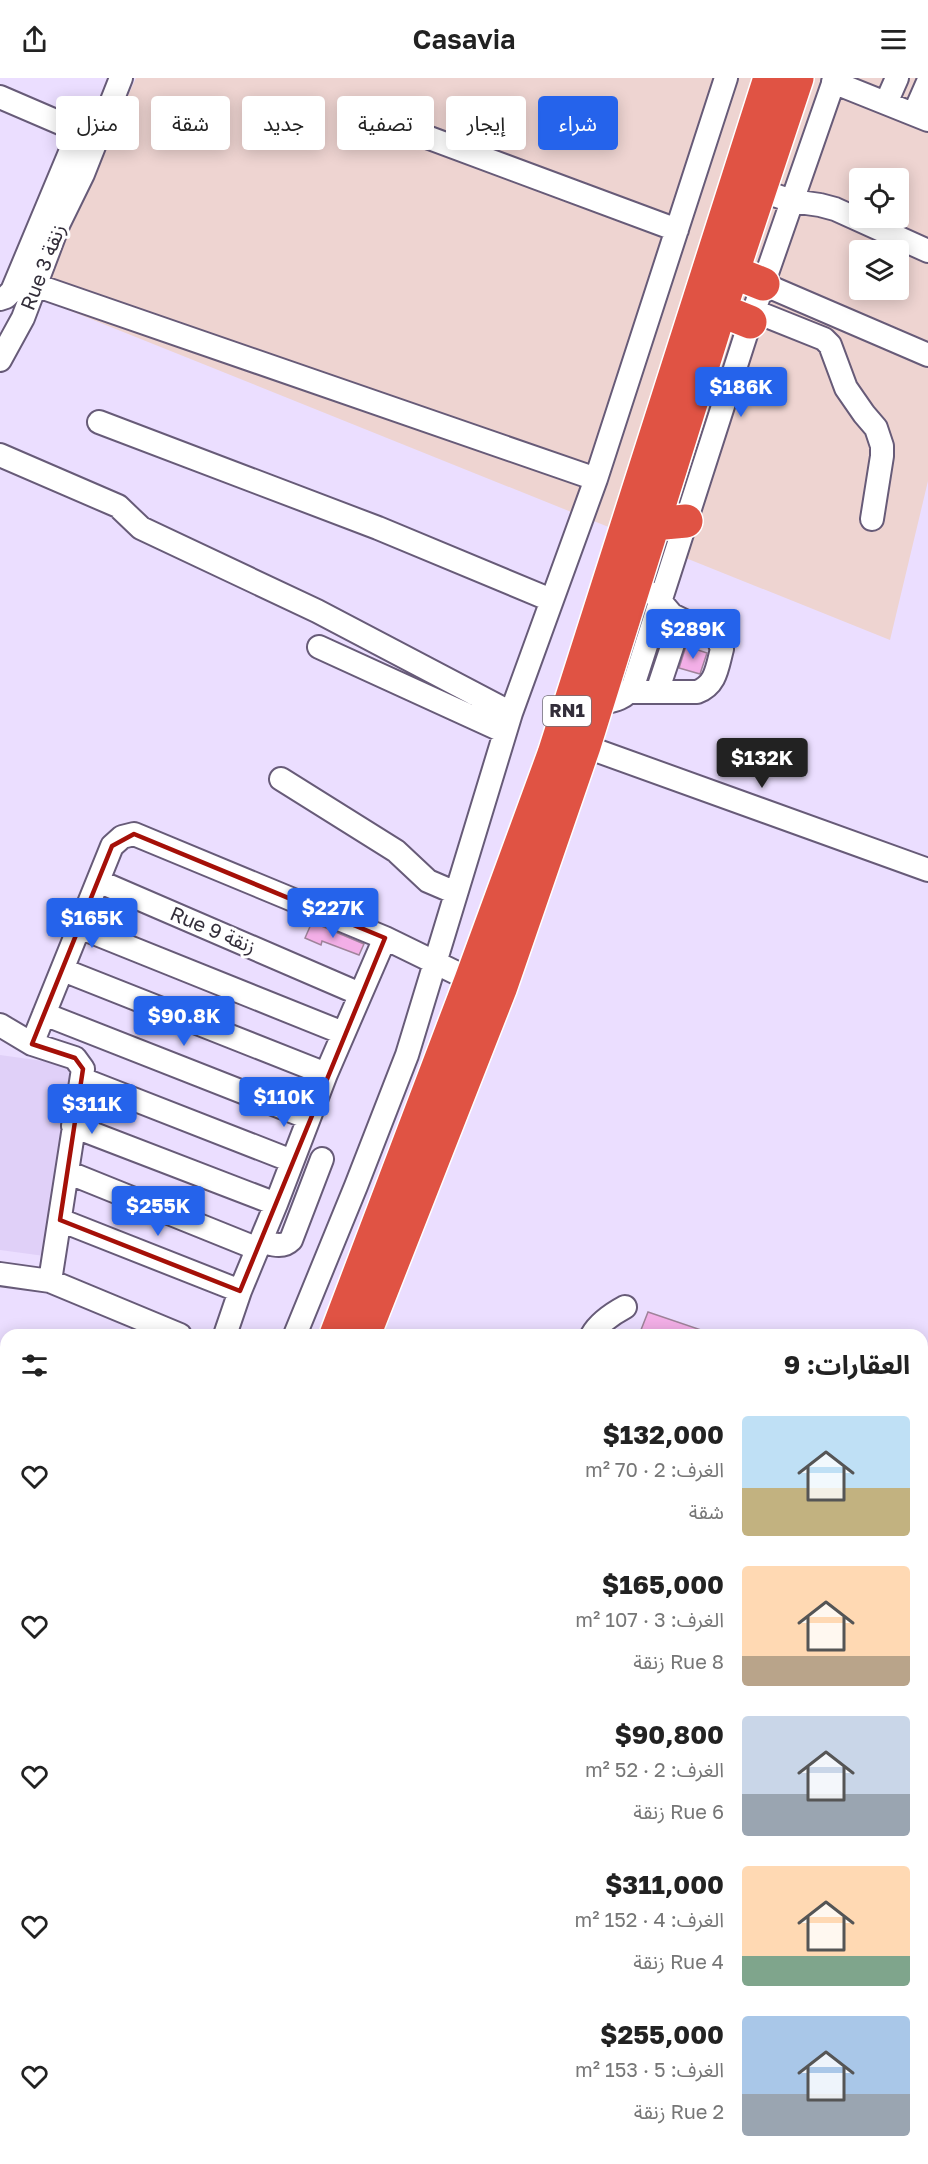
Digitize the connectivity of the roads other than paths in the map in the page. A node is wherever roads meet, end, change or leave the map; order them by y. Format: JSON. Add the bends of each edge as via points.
{"nodes":[{"id":1,"x":121,"y":78,"type":"edge"},
{"id":2,"x":726,"y":78,"type":"edge"},
{"id":3,"x":770,"y":78,"type":"edge"},
{"id":4,"x":797,"y":78,"type":"edge"},
{"id":5,"x":897,"y":78,"type":"edge"},
{"id":6,"x":834,"y":80,"type":"edge"},
{"id":7,"x":928,"y":82,"type":"edge"},
{"id":8,"x":0,"y":97,"type":"edge"},
{"id":9,"x":886,"y":103,"type":"junction"},
{"id":10,"x":921,"y":117,"type":"edge"},
{"id":11,"x":434,"y":140,"type":"edge"},
{"id":12,"x":72,"y":151,"type":"junction"},
{"id":13,"x":83,"y":174,"type":"junction"},
{"id":14,"x":759,"y":190,"type":"junction"},
{"id":15,"x":792,"y":201,"type":"junction"},
{"id":16,"x":677,"y":230,"type":"junction"},
{"id":17,"x":928,"y":250,"type":"edge"},
{"id":18,"x":733,"y":272,"type":"junction"},
{"id":19,"x":35,"y":285,"type":"junction"},
{"id":20,"x":0,"y":299,"type":"edge"},
{"id":21,"x":756,"y":306,"type":"junction"},
{"id":22,"x":720,"y":310,"type":"junction"},
{"id":23,"x":928,"y":355,"type":"edge"},
{"id":24,"x":0,"y":358,"type":"edge"},
{"id":25,"x":99,"y":422,"type":"dead end"},
{"id":26,"x":0,"y":455,"type":"edge"},
{"id":27,"x":596,"y":479,"type":"junction"},
{"id":28,"x":872,"y":519,"type":"dead end"},
{"id":29,"x":686,"y":521,"type":"junction"},
{"id":30,"x":653,"y":524,"type":"junction"},
{"id":31,"x":638,"y":571,"type":"junction"},
{"id":32,"x":551,"y":600,"type":"junction"},
{"id":33,"x":660,"y":603,"type":"junction"},
{"id":34,"x":681,"y":620,"type":"junction"},
{"id":35,"x":319,"y":647,"type":"dead end"},
{"id":36,"x":630,"y":692,"type":"junction"},
{"id":37,"x":657,"y":692,"type":"junction"},
{"id":38,"x":597,"y":704,"type":"junction"},
{"id":39,"x":508,"y":722,"type":"junction"},
{"id":40,"x":584,"y":746,"type":"junction"},
{"id":41,"x":281,"y":779,"type":"dead end"},
{"id":42,"x":928,"y":870,"type":"edge"},
{"id":43,"x":98,"y":881,"type":"junction"},
{"id":44,"x":456,"y":893,"type":"junction"},
{"id":45,"x":79,"y":927,"type":"junction"},
{"id":46,"x":385,"y":938,"type":"junction"},
{"id":47,"x":434,"y":962,"type":"junction"},
{"id":48,"x":63,"y":970,"type":"junction"},
{"id":49,"x":471,"y":980,"type":"junction"},
{"id":50,"x":360,"y":994,"type":"junction"},
{"id":51,"x":44,"y":1014,"type":"junction"},
{"id":52,"x":0,"y":1026,"type":"edge"},
{"id":53,"x":343,"y":1034,"type":"junction"},
{"id":54,"x":32,"y":1044,"type":"junction"},
{"id":55,"x":326,"y":1074,"type":"junction"},
{"id":56,"x":82,"y":1079,"type":"junction"},
{"id":57,"x":309,"y":1118,"type":"junction"},
{"id":58,"x":73,"y":1126,"type":"junction"},
{"id":59,"x":322,"y":1159,"type":"dead end"},
{"id":60,"x":292,"y":1161,"type":"junction"},
{"id":61,"x":67,"y":1172,"type":"junction"},
{"id":62,"x":276,"y":1204,"type":"junction"},
{"id":63,"x":60,"y":1220,"type":"junction"},
{"id":64,"x":260,"y":1245,"type":"junction"},
{"id":65,"x":0,"y":1274,"type":"edge"},
{"id":66,"x":50,"y":1281,"type":"junction"},
{"id":67,"x":240,"y":1291,"type":"junction"},
{"id":68,"x":625,"y":1307,"type":"dead end"},
{"id":69,"x":166,"y":1329,"type":"edge"},
{"id":70,"x":227,"y":1329,"type":"edge"},
{"id":71,"x":297,"y":1329,"type":"edge"},
{"id":72,"x":344,"y":1329,"type":"edge"},
{"id":73,"x":344,"y":1329,"type":"edge"},
{"id":74,"x":595,"y":1329,"type":"edge"}],
"edges":[{"from":1,"to":13,"type":"street","name":"Rue 3 زنقة"},
{"from":2,"to":16,"type":"street"},
{"from":3,"to":49,"type":"highway","number":"RN1","via":[[554,753]]},
{"from":4,"to":14,"type":"highway","number":"RN1"},
{"from":5,"to":9,"type":"street"},
{"from":6,"to":9,"type":"street"},
{"from":6,"to":15,"type":"street"},
{"from":7,"to":10,"type":"street"},
{"from":8,"to":12,"type":"street","via":[[79,131]]},
{"from":9,"to":10,"type":"street"},
{"from":11,"to":16,"type":"street"},
{"from":12,"to":13,"type":"street"},
{"from":12,"to":20,"type":"street","via":[[12,291]]},
{"from":13,"to":19,"type":"street","name":"Rue 3 زنقة"},
{"from":14,"to":15,"type":"street"},
{"from":14,"to":18,"type":"highway","number":"RN1"},
{"from":15,"to":17,"type":"street","via":[[835,209]]},
{"from":15,"to":21,"type":"street"},
{"from":16,"to":27,"type":"street"},
{"from":18,"to":21,"type":"highway"},
{"from":18,"to":22,"type":"highway","number":"RN1"},
{"from":19,"to":24,"type":"street","name":"Rue 3 زنقة","via":[[23,318]]},
{"from":19,"to":27,"type":"street"},
{"from":21,"to":22,"type":"highway"},
{"from":21,"to":23,"type":"street"},
{"from":21,"to":28,"type":"street","via":[[824,339],[833,349],[846,388],[879,436],[882,456]]},
{"from":21,"to":29,"type":"street"},
{"from":22,"to":30,"type":"highway","number":"RN1"},
{"from":25,"to":32,"type":"street","via":[[378,528]]},
{"from":26,"to":39,"type":"street","via":[[118,506],[141,528],[317,611]]},
{"from":27,"to":32,"type":"street"},
{"from":29,"to":30,"type":"highway"},
{"from":29,"to":33,"type":"street"},
{"from":30,"to":31,"type":"highway","number":"RN1"},
{"from":31,"to":33,"type":"street"},
{"from":31,"to":38,"type":"highway","number":"RN1"},
{"from":32,"to":39,"type":"street"},
{"from":33,"to":34,"type":"street"},
{"from":33,"to":36,"type":"street"},
{"from":34,"to":37,"type":"street"},
{"from":34,"to":37,"type":"street","via":[[713,635],[721,644],[723,650],[714,679],[697,692]]},
{"from":35,"to":39,"type":"street"},
{"from":36,"to":37,"type":"street"},
{"from":36,"to":38,"type":"street"},
{"from":38,"to":40,"type":"highway","number":"RN1"},
{"from":39,"to":44,"type":"street"},
{"from":40,"to":42,"type":"street"},
{"from":40,"to":73,"type":"highway","number":"RN1","via":[[500,989]]},
{"from":41,"to":44,"type":"street","via":[[396,851],[428,881]]},
{"from":43,"to":45,"type":"street"},
{"from":43,"to":46,"type":"street","via":[[112,846],[122,837],[134,834]]},
{"from":43,"to":50,"type":"street","name":"Rue 9 زنقة"},
{"from":44,"to":47,"type":"street"},
{"from":45,"to":48,"type":"street"},
{"from":45,"to":53,"type":"street"},
{"from":46,"to":47,"type":"street"},
{"from":46,"to":50,"type":"street"},
{"from":47,"to":49,"type":"street"},
{"from":47,"to":71,"type":"street","via":[[407,1055]]},
{"from":48,"to":51,"type":"street"},
{"from":48,"to":55,"type":"street"},
{"from":49,"to":72,"type":"highway","number":"RN1"},
{"from":50,"to":53,"type":"street"},
{"from":51,"to":54,"type":"street"},
{"from":51,"to":57,"type":"street"},
{"from":52,"to":54,"type":"street"},
{"from":53,"to":55,"type":"street"},
{"from":54,"to":56,"type":"street","via":[[75,1058],[83,1069]]},
{"from":55,"to":57,"type":"street"},
{"from":56,"to":58,"type":"street"},
{"from":56,"to":60,"type":"street"},
{"from":57,"to":60,"type":"street"},
{"from":58,"to":61,"type":"street"},
{"from":58,"to":62,"type":"street"},
{"from":59,"to":64,"type":"street","via":[[291,1240],[279,1246]]},
{"from":60,"to":62,"type":"street"},
{"from":61,"to":63,"type":"street"},
{"from":61,"to":64,"type":"street"},
{"from":62,"to":64,"type":"street"},
{"from":63,"to":66,"type":"street"},
{"from":63,"to":67,"type":"street"},
{"from":64,"to":67,"type":"street"},
{"from":65,"to":66,"type":"street"},
{"from":66,"to":69,"type":"street"},
{"from":67,"to":70,"type":"street"},
{"from":68,"to":74,"type":"street"}]}
